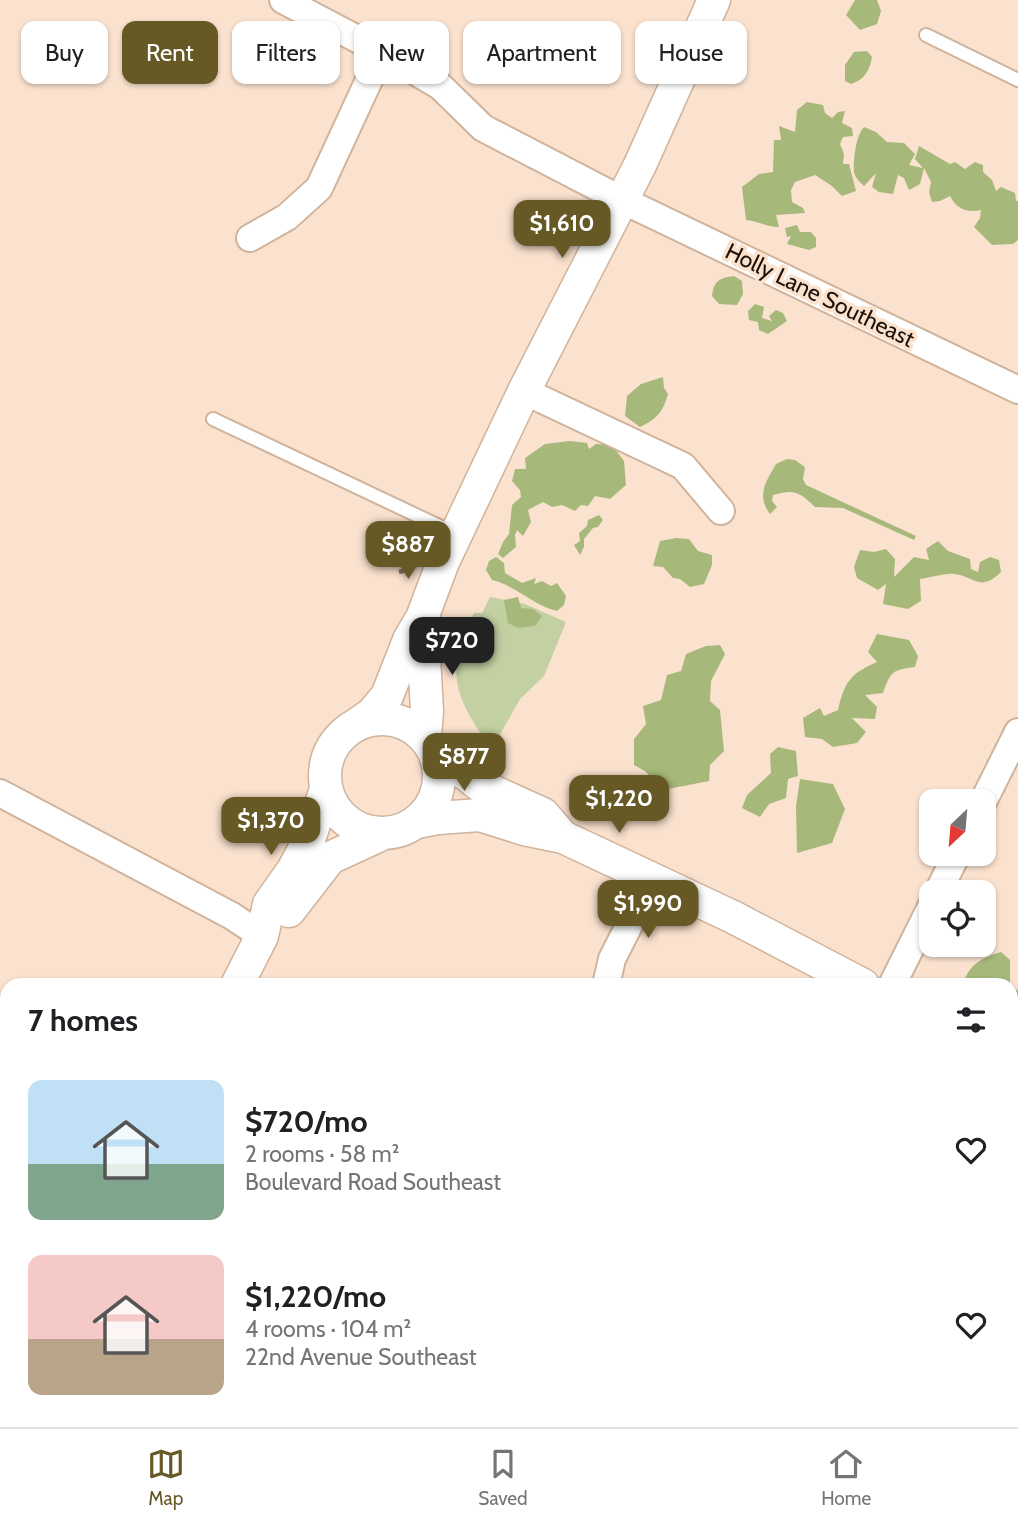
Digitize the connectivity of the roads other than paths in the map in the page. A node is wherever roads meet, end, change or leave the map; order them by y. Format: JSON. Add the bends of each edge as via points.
{"nodes":[{"id":1,"x":283,"y":0,"type":"edge"},
{"id":2,"x":714,"y":0,"type":"edge"},
{"id":3,"x":926,"y":35,"type":"dead end"},
{"id":4,"x":354,"y":37,"type":"edge"},
{"id":5,"x":1018,"y":80,"type":"edge"},
{"id":6,"x":368,"y":84,"type":"edge"},
{"id":7,"x":437,"y":84,"type":"edge"},
{"id":8,"x":622,"y":200,"type":"junction"},
{"id":9,"x":250,"y":239,"type":"dead end"},
{"id":10,"x":1018,"y":390,"type":"edge"},
{"id":11,"x":524,"y":391,"type":"junction"},
{"id":12,"x":213,"y":419,"type":"dead end"},
{"id":13,"x":721,"y":511,"type":"dead end"},
{"id":14,"x":456,"y":534,"type":"junction"},
{"id":15,"x":422,"y":618,"type":"junction"},
{"id":16,"x":356,"y":725,"type":"junction"},
{"id":17,"x":1018,"y":732,"type":"edge"},
{"id":18,"x":429,"y":743,"type":"junction"},
{"id":19,"x":326,"y":789,"type":"junction"},
{"id":20,"x":990,"y":789,"type":"edge"},
{"id":21,"x":0,"y":793,"type":"edge"},
{"id":22,"x":417,"y":822,"type":"junction"},
{"id":23,"x":382,"y":834,"type":"junction"},
{"id":24,"x":563,"y":837,"type":"junction"},
{"id":25,"x":652,"y":880,"type":"junction"},
{"id":26,"x":919,"y":931,"type":"edge"},
{"id":27,"x":262,"y":936,"type":"junction"},
{"id":28,"x":241,"y":978,"type":"edge"},
{"id":29,"x":608,"y":978,"type":"edge"},
{"id":30,"x":850,"y":978,"type":"edge"},
{"id":31,"x":896,"y":978,"type":"edge"}],
"edges":[{"from":1,"to":4,"type":"street","name":"Holly Lane Southeast"},
{"from":2,"to":8,"type":"street"},
{"from":3,"to":5,"type":"lane"},
{"from":6,"to":9,"type":"street","via":[[319,188],[287,217]]},
{"from":7,"to":8,"type":"street","name":"Holly Lane Southeast","via":[[483,128]]},
{"from":8,"to":10,"type":"street","name":"Holly Lane Southeast"},
{"from":8,"to":11,"type":"street"},
{"from":11,"to":13,"type":"street","via":[[683,466]]},
{"from":11,"to":14,"type":"street"},
{"from":12,"to":14,"type":"lane"},
{"from":14,"to":15,"type":"street"},
{"from":15,"to":16,"type":"street","via":[[387,696]]},
{"from":15,"to":18,"type":"street"},
{"from":16,"to":18,"type":"street","via":[[393,719],[411,726]]},
{"from":16,"to":19,"type":"street","via":[[340,736],[330,752]]},
{"from":17,"to":20,"type":"street"},
{"from":18,"to":22,"type":"street","via":[[440,772],[438,791]]},
{"from":18,"to":24,"type":"street","via":[[481,786],[543,814]]},
{"from":19,"to":23,"type":"street","via":[[346,821]]},
{"from":19,"to":27,"type":"street","via":[[298,861],[269,904]]},
{"from":21,"to":27,"type":"street"},
{"from":22,"to":23,"type":"street"},
{"from":22,"to":24,"type":"street","via":[[480,815]]},
{"from":23,"to":27,"type":"street","via":[[330,858],[293,907]]},
{"from":24,"to":25,"type":"street"},
{"from":25,"to":29,"type":"street","via":[[612,959]]},
{"from":25,"to":30,"type":"street"},
{"from":26,"to":31,"type":"street"},
{"from":27,"to":28,"type":"street"}]}
